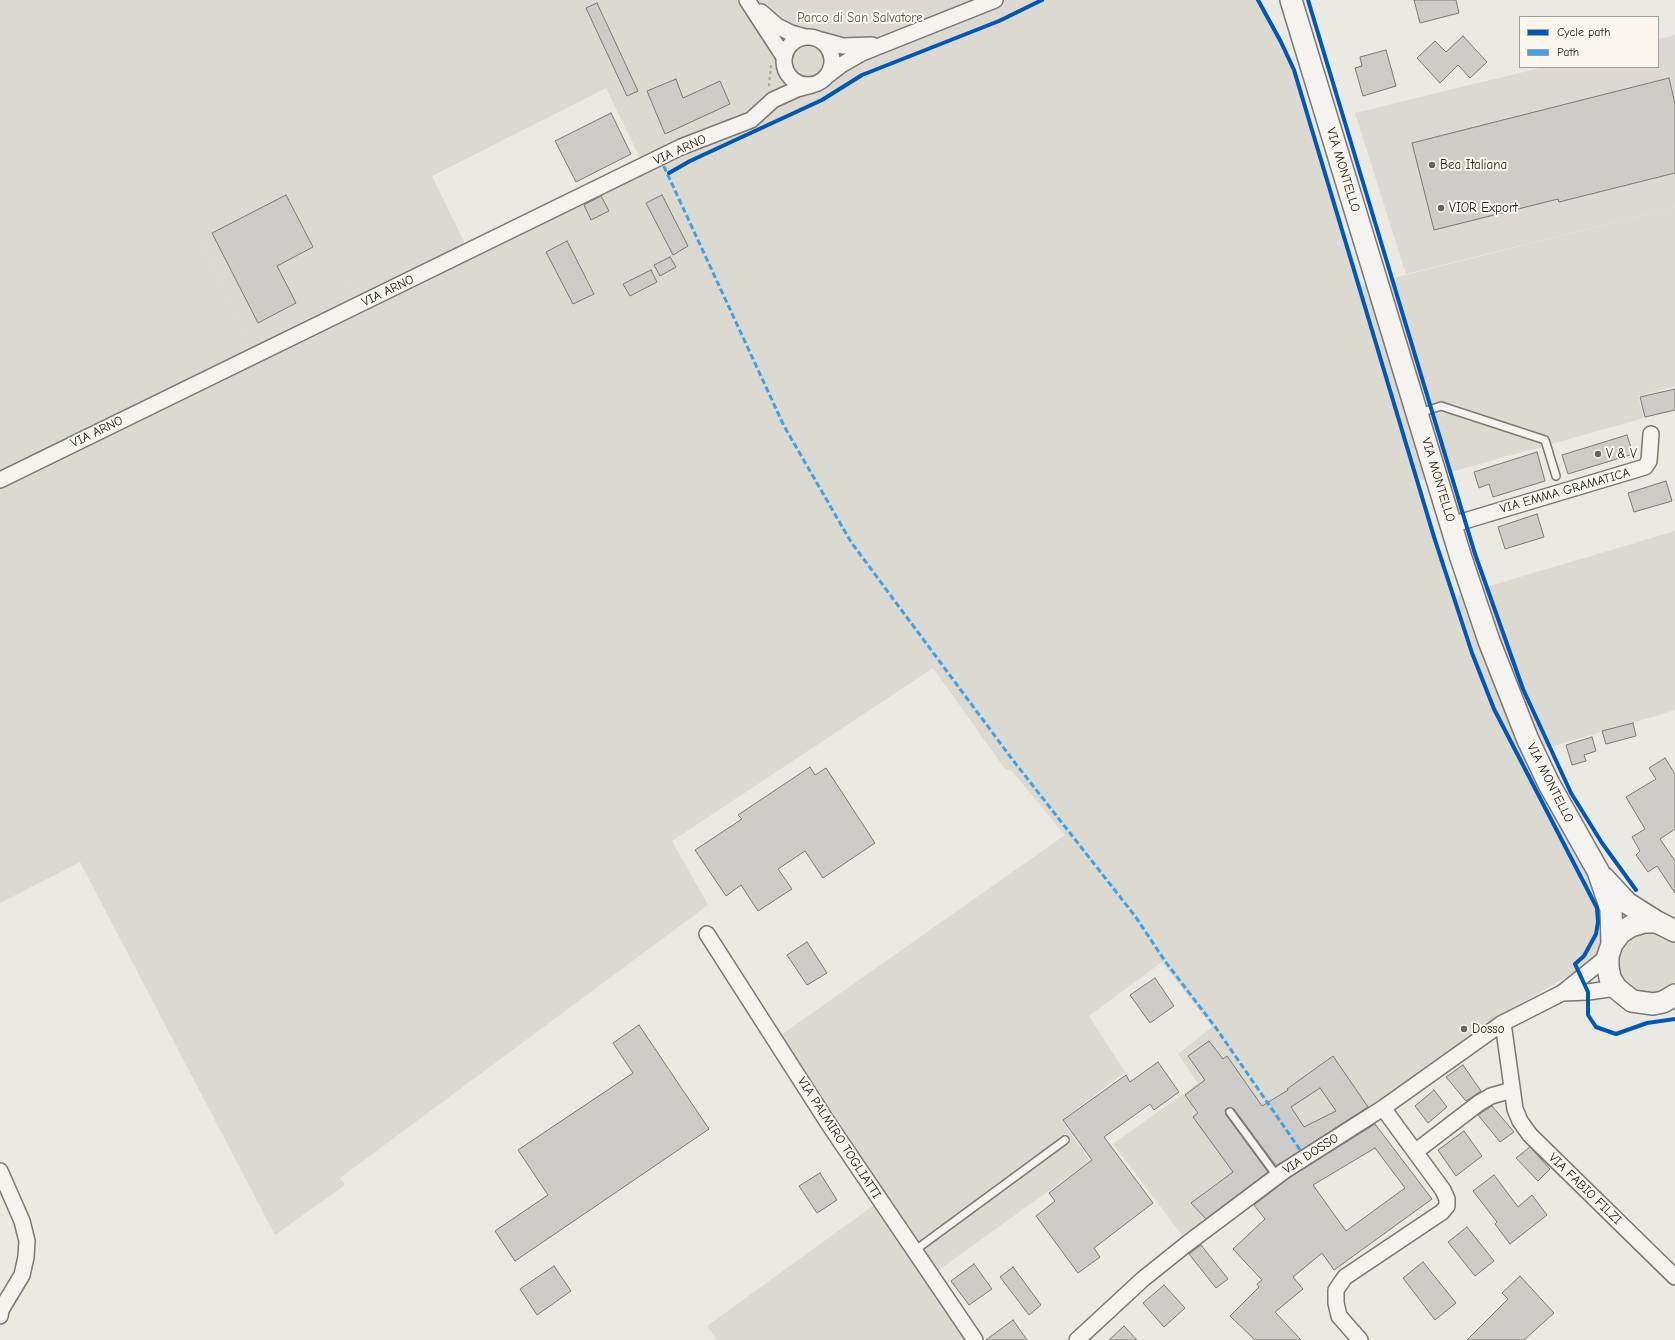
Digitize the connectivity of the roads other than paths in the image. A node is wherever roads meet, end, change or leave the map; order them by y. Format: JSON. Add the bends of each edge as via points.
{"nodes":[{"id":1,"x":747,"y":0,"type":"edge"},
{"id":2,"x":751,"y":0,"type":"edge"},
{"id":3,"x":995,"y":0,"type":"edge"},
{"id":4,"x":1275,"y":0,"type":"edge"},
{"id":5,"x":1291,"y":0,"type":"edge"},
{"id":6,"x":805,"y":37,"type":"junction"},
{"id":7,"x":821,"y":40,"type":"junction"},
{"id":8,"x":887,"y":43,"type":"junction"},
{"id":9,"x":780,"y":62,"type":"junction"},
{"id":10,"x":1314,"y":74,"type":"junction"},
{"id":11,"x":828,"y":75,"type":"junction"},
{"id":12,"x":812,"y":85,"type":"junction"},
{"id":13,"x":770,"y":95,"type":"junction"},
{"id":14,"x":1417,"y":413,"type":"junction"},
{"id":15,"x":1651,"y":434,"type":"dead end"},
{"id":16,"x":1556,"y":476,"type":"dead end"},
{"id":17,"x":0,"y":480,"type":"edge"},
{"id":18,"x":1451,"y":525,"type":"junction"},
{"id":19,"x":1598,"y":871,"type":"junction"},
{"id":20,"x":1666,"y":927,"type":"edge"},
{"id":21,"x":707,"y":934,"type":"dead end"},
{"id":22,"x":1610,"y":950,"type":"junction"},
{"id":23,"x":1616,"y":988,"type":"junction"},
{"id":24,"x":1562,"y":993,"type":"junction"},
{"id":25,"x":1671,"y":1000,"type":"edge"},
{"id":26,"x":1501,"y":1024,"type":"junction"},
{"id":27,"x":1512,"y":1090,"type":"junction"},
{"id":28,"x":1383,"y":1108,"type":"junction"},
{"id":29,"x":1230,"y":1112,"type":"dead end"},
{"id":30,"x":1065,"y":1140,"type":"dead end"},
{"id":31,"x":1415,"y":1152,"type":"junction"},
{"id":32,"x":0,"y":1171,"type":"edge"},
{"id":33,"x":1277,"y":1176,"type":"junction"},
{"id":34,"x":913,"y":1251,"type":"junction"},
{"id":35,"x":1675,"y":1277,"type":"edge"},
{"id":36,"x":0,"y":1316,"type":"edge"},
{"id":37,"x":975,"y":1340,"type":"edge"},
{"id":38,"x":1077,"y":1340,"type":"edge"},
{"id":39,"x":1360,"y":1340,"type":"edge"}],
"edges":[{"from":1,"to":9,"type":"street"},
{"from":2,"to":6,"type":"street","via":[[777,26]]},
{"from":3,"to":8,"type":"street"},
{"from":4,"to":10,"type":"street","name":"VIA MONTELLO"},
{"from":5,"to":10,"type":"street","name":"VIA MONTELLO"},
{"from":6,"to":7,"type":"street"},
{"from":6,"to":9,"type":"street","via":[[791,44]]},
{"from":7,"to":8,"type":"street","via":[[843,46]]},
{"from":7,"to":11,"type":"street","via":[[832,56],[832,69]]},
{"from":8,"to":11,"type":"street","via":[[849,60]]},
{"from":9,"to":12,"type":"street","via":[[796,82]]},
{"from":9,"to":13,"type":"street","name":"VIA ARNO"},
{"from":10,"to":14,"type":"street","name":"VIA MONTELLO"},
{"from":11,"to":12,"type":"street","via":[[818,84]]},
{"from":12,"to":13,"type":"street","name":"VIA ARNO"},
{"from":13,"to":17,"type":"street","name":"VIA ARNO","via":[[751,120],[681,147]]},
{"from":14,"to":16,"type":"lane","via":[[1442,406],[1545,440]]},
{"from":14,"to":18,"type":"street","name":"VIA MONTELLO"},
{"from":15,"to":18,"type":"street","name":"VIA EMMA GRAMATICA","via":[[1649,461],[1645,467]]},
{"from":18,"to":19,"type":"street","name":"VIA MONTELLO","via":[[1489,641],[1528,740],[1549,784]]},
{"from":19,"to":20,"type":"street","name":"VIA MONTELLO","via":[[1627,902]]},
{"from":19,"to":22,"type":"street","name":"VIA MONTELLO","via":[[1609,904]]},
{"from":20,"to":22,"type":"street","via":[[1644,922],[1631,926],[1620,933]]},
{"from":21,"to":34,"type":"street","name":"VIA PALMIRO TOGLIATTI"},
{"from":22,"to":23,"type":"street","name":"VIA MONTELLO","via":[[1608,967],[1610,978]]},
{"from":22,"to":24,"type":"street","name":"VIA DOSSO"},
{"from":23,"to":24,"type":"street","name":"VIA DOSSO"},
{"from":23,"to":25,"type":"street","via":[[1637,1002],[1653,1004]]},
{"from":24,"to":26,"type":"street","name":"VIA DOSSO"},
{"from":26,"to":27,"type":"street","name":"VIA FABIO FILZI"},
{"from":26,"to":28,"type":"street","name":"VIA DOSSO"},
{"from":27,"to":31,"type":"street","via":[[1491,1096],[1479,1103]]},
{"from":27,"to":35,"type":"street","name":"VIA FABIO FILZI","via":[[1515,1109],[1530,1135]]},
{"from":28,"to":31,"type":"street"},
{"from":28,"to":33,"type":"street","name":"VIA DOSSO"},
{"from":29,"to":33,"type":"lane"},
{"from":30,"to":34,"type":"lane"},
{"from":31,"to":39,"type":"street","via":[[1443,1190],[1447,1206],[1442,1212],[1345,1277],[1336,1290],[1336,1304],[1340,1316]]},
{"from":32,"to":36,"type":"street","via":[[22,1222],[27,1241],[22,1275]]},
{"from":33,"to":38,"type":"street","name":"VIA DOSSO","via":[[1143,1279]]},
{"from":34,"to":37,"type":"street","name":"VIA PALMIRO TOGLIATTI"}]}
